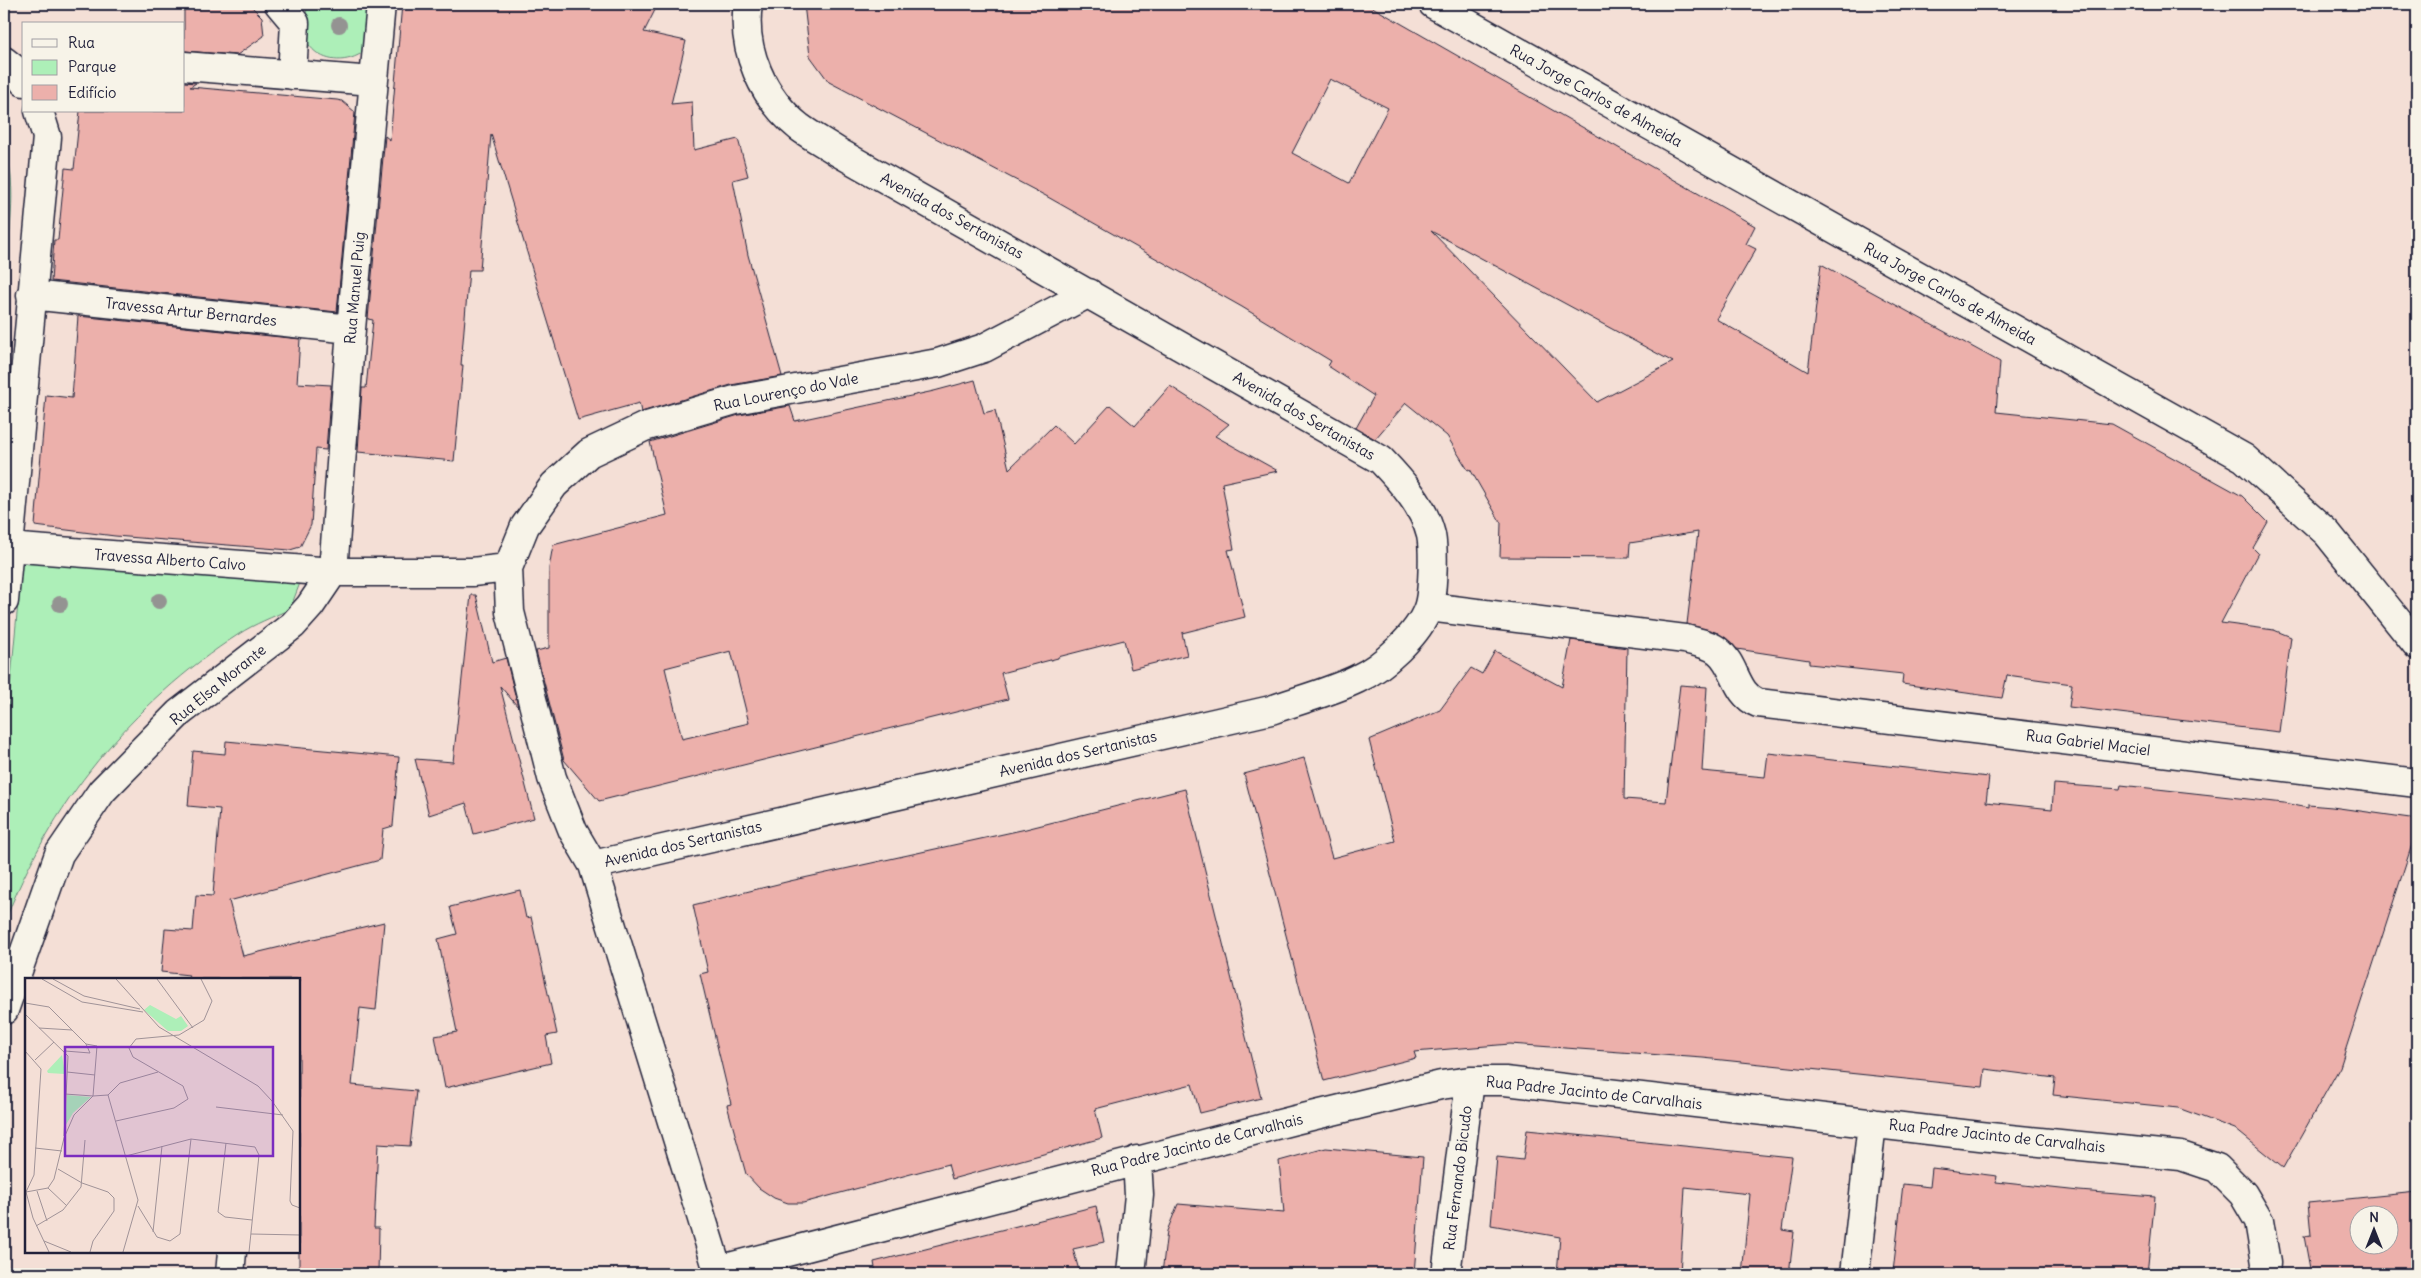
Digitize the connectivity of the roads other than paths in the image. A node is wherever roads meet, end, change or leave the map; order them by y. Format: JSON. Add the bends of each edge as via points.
{"nodes":[{"id":1,"x":278,"y":4,"type":"edge"},
{"id":2,"x":381,"y":4,"type":"edge"},
{"id":3,"x":748,"y":4,"type":"edge"},
{"id":4,"x":1432,"y":4,"type":"edge"},
{"id":5,"x":4,"y":56,"type":"edge"},
{"id":6,"x":22,"y":57,"type":"edge"},
{"id":7,"x":4,"y":62,"type":"edge"},
{"id":8,"x":185,"y":66,"type":"edge"},
{"id":9,"x":292,"y":75,"type":"junction"},
{"id":10,"x":22,"y":79,"type":"edge"},
{"id":11,"x":372,"y":81,"type":"junction"},
{"id":12,"x":39,"y":112,"type":"edge"},
{"id":13,"x":1089,"y":293,"type":"junction"},
{"id":14,"x":31,"y":295,"type":"junction"},
{"id":15,"x":351,"y":329,"type":"junction"},
{"id":16,"x":7,"y":547,"type":"junction"},
{"id":17,"x":508,"y":568,"type":"junction"},
{"id":18,"x":333,"y":572,"type":"junction"},
{"id":19,"x":4,"y":601,"type":"edge"},
{"id":20,"x":1429,"y":607,"type":"junction"},
{"id":21,"x":2417,"y":645,"type":"edge"},
{"id":22,"x":2417,"y":783,"type":"edge"},
{"id":23,"x":593,"y":865,"type":"junction"},
{"id":24,"x":4,"y":1010,"type":"edge"},
{"id":25,"x":1470,"y":1081,"type":"junction"},
{"id":26,"x":1872,"y":1123,"type":"junction"},
{"id":27,"x":1137,"y":1160,"type":"junction"},
{"id":28,"x":232,"y":1253,"type":"edge"},
{"id":29,"x":718,"y":1272,"type":"edge"},
{"id":30,"x":230,"y":1274,"type":"edge"},
{"id":31,"x":1131,"y":1274,"type":"edge"},
{"id":32,"x":1446,"y":1274,"type":"edge"},
{"id":33,"x":1856,"y":1274,"type":"edge"},
{"id":34,"x":2265,"y":1274,"type":"edge"}],
"edges":[{"from":1,"to":9,"type":"street","via":[[295,23]]},
{"from":2,"to":11,"type":"street","name":"Rua Manuel Puig"},
{"from":3,"to":13,"type":"street","name":"Avenida dos Sertanistas","via":[[749,49],[763,84],[778,106],[799,126],[838,152]]},
{"from":4,"to":21,"type":"street","name":"Rua Jorge Carlos de Almeida","via":[[2244,458],[2327,533]]},
{"from":5,"to":6,"type":"street"},
{"from":7,"to":10,"type":"street"},
{"from":8,"to":9,"type":"street"},
{"from":9,"to":11,"type":"street"},
{"from":11,"to":15,"type":"street","name":"Rua Manuel Puig"},
{"from":12,"to":14,"type":"street","via":[[47,137]]},
{"from":13,"to":17,"type":"street","name":"Rua Lourenço do Vale","via":[[984,348],[938,363],[735,400],[644,426],[590,454],[554,485],[526,526]]},
{"from":13,"to":20,"type":"street","name":"Avenida dos Sertanistas","via":[[1381,460],[1419,507],[1430,535]]},
{"from":14,"to":15,"type":"street","name":"Travessa Artur Bernardes"},
{"from":14,"to":16,"type":"street"},
{"from":15,"to":18,"type":"street","name":"Rua Manuel Puig"},
{"from":16,"to":18,"type":"street","name":"Travessa Alberto Calvo"},
{"from":16,"to":19,"type":"street"},
{"from":17,"to":18,"type":"street","via":[[472,572]]},
{"from":17,"to":23,"type":"street","name":"Avenida dos Sertanistas","via":[[510,612],[552,778],[572,831]]},
{"from":18,"to":24,"type":"street","name":"Rua Elsa Morante","via":[[294,625],[179,713],[102,791],[59,854]]},
{"from":20,"to":22,"type":"street","name":"Rua Gabriel Maciel","via":[[1685,639],[1706,645],[1724,657],[1744,693],[1758,703]]},
{"from":20,"to":23,"type":"street","name":"Avenida dos Sertanistas","via":[[1403,647],[1359,679],[1271,710]]},
{"from":23,"to":29,"type":"street","name":"Avenida dos Sertanistas"},
{"from":25,"to":26,"type":"street","name":"Rua Padre Jacinto de Carvalhais","via":[[1505,1081]]},
{"from":25,"to":27,"type":"street","name":"Rua Padre Jacinto de Carvalhais","via":[[1404,1093]]},
{"from":25,"to":32,"type":"street","name":"Rua Fernando Bicudo"},
{"from":26,"to":33,"type":"street"},
{"from":26,"to":34,"type":"street","name":"Rua Padre Jacinto de Carvalhais","via":[[2181,1156],[2217,1168],[2244,1194],[2259,1221]]},
{"from":27,"to":29,"type":"street","name":"Rua Padre Jacinto de Carvalhais"},
{"from":27,"to":31,"type":"street","via":[[1139,1195]]},
{"from":28,"to":30,"type":"street"}]}
